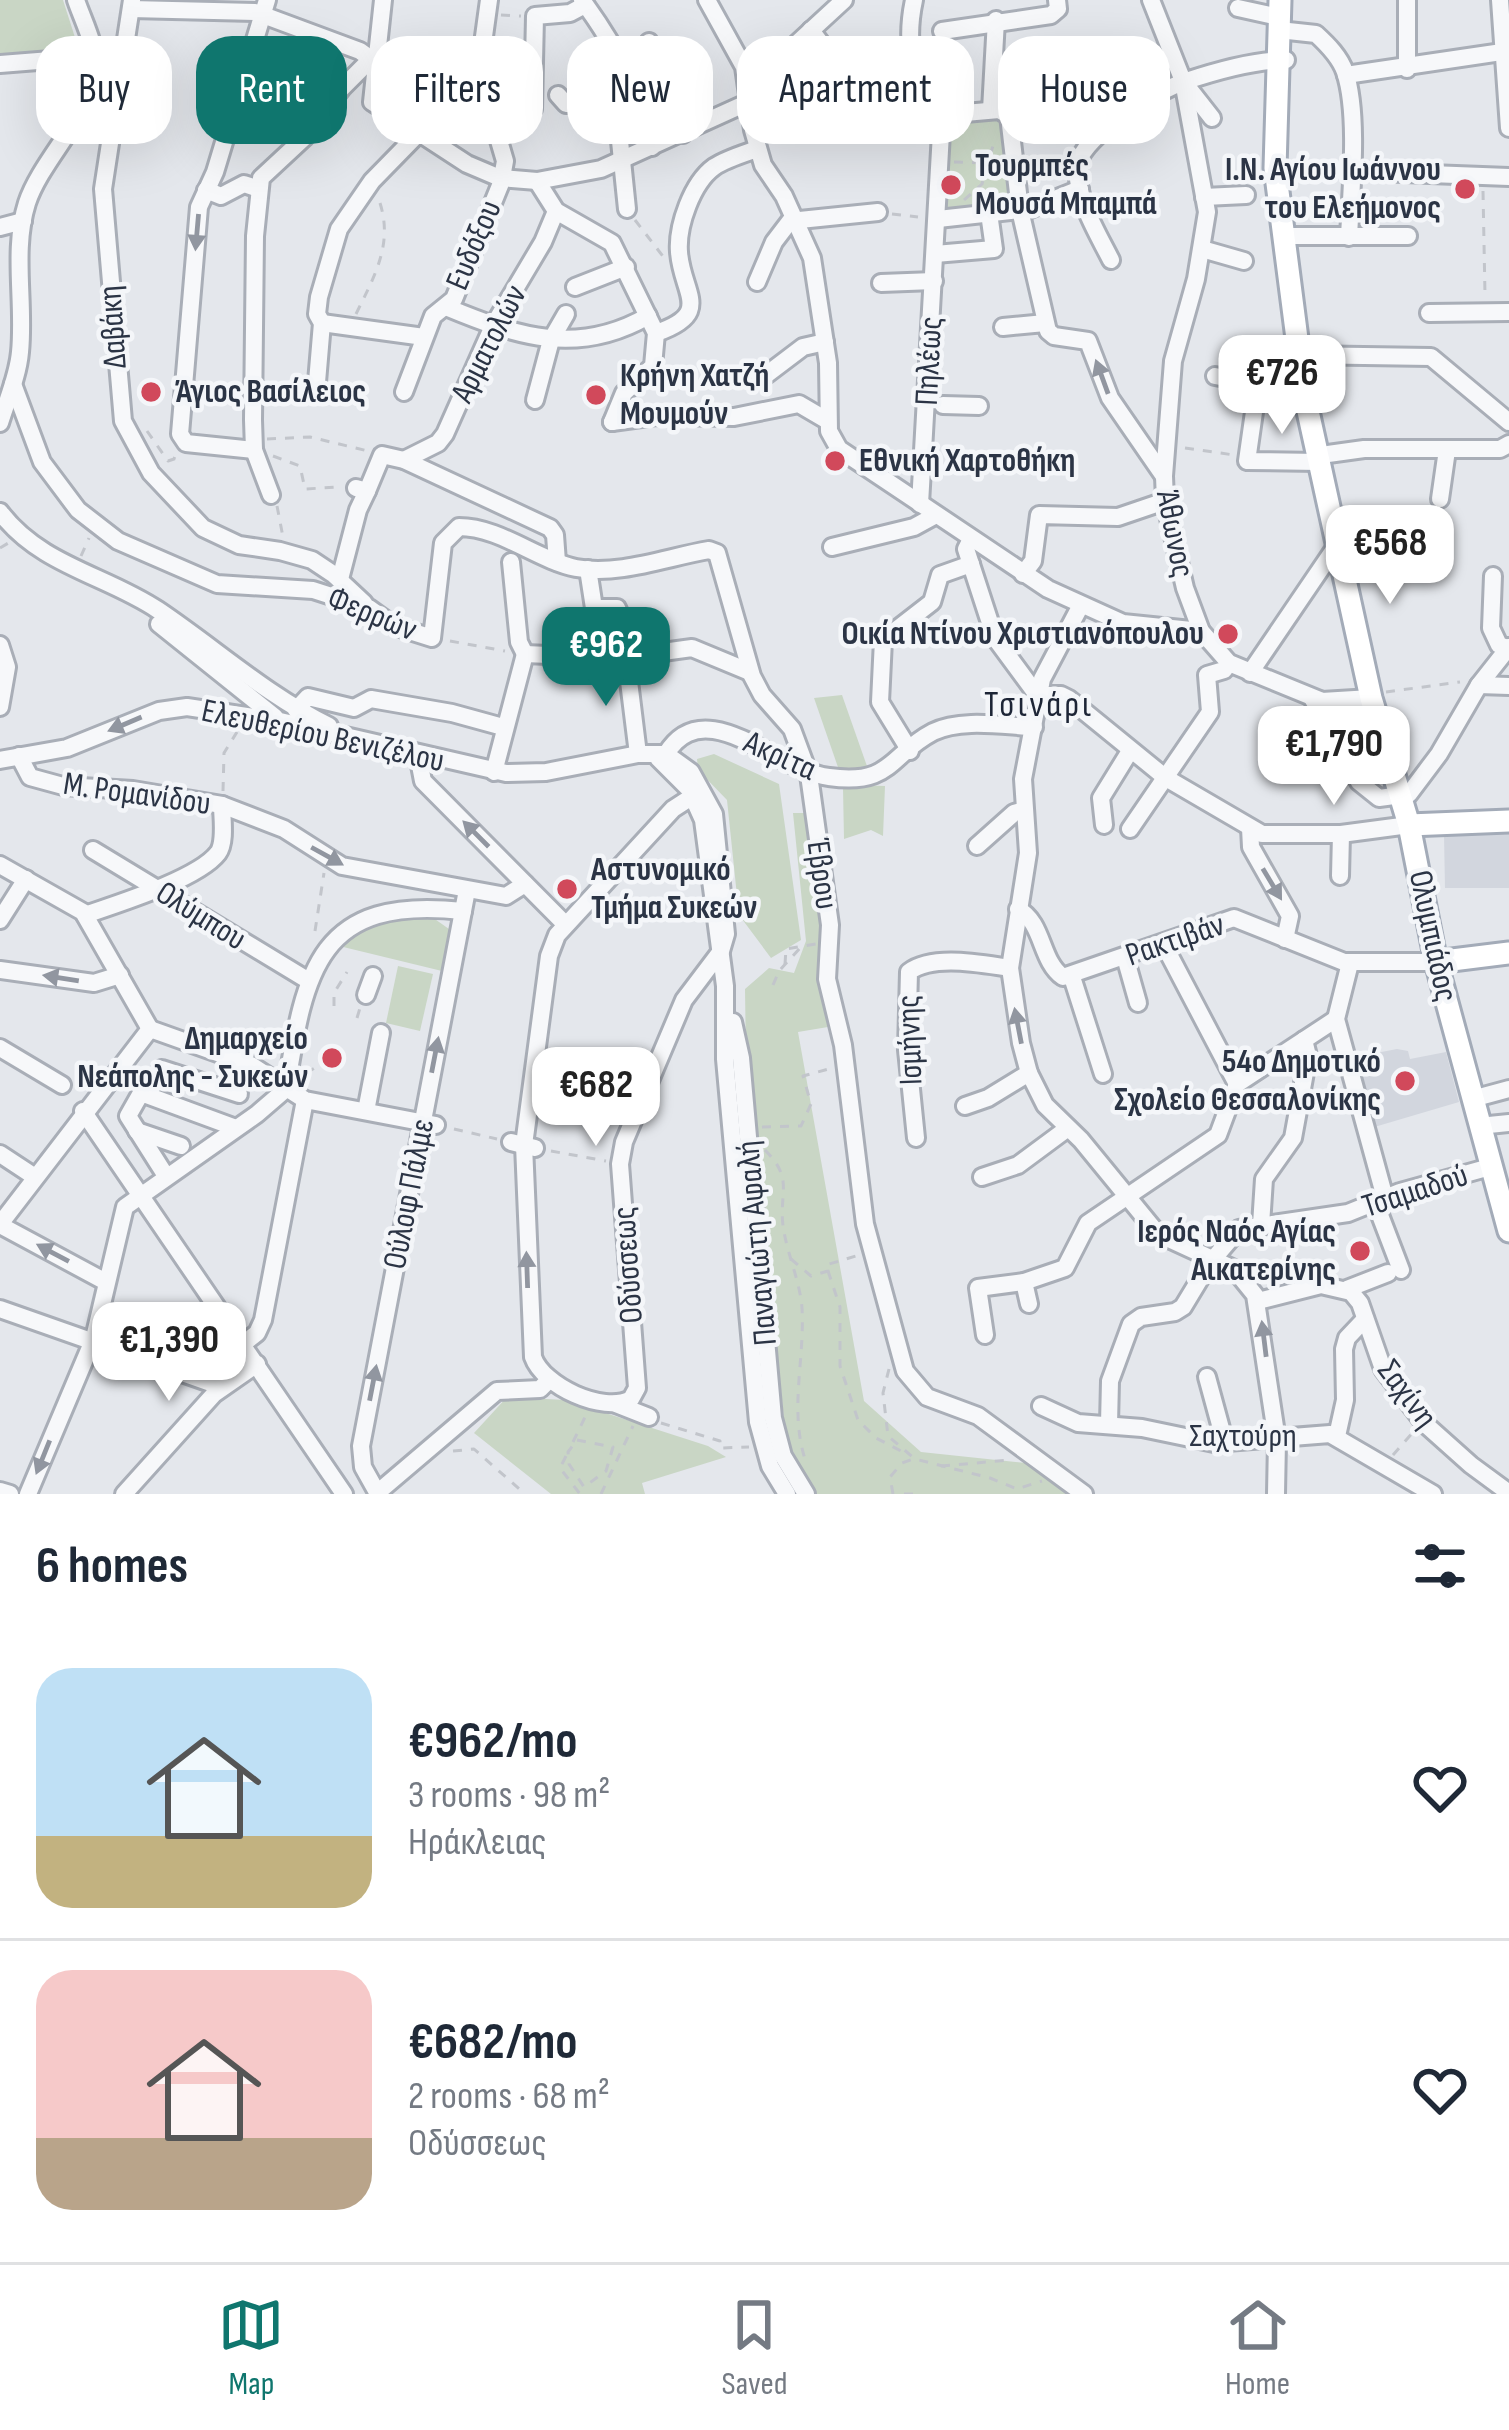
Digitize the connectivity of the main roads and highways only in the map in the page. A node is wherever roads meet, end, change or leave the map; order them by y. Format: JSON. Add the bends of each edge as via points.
{"nodes":[{"id":1,"x":1283,"y":15,"type":"edge"},
{"id":2,"x":1302,"y":354,"type":"junction"},
{"id":3,"x":1324,"y":458,"type":"junction"},
{"id":4,"x":1375,"y":695,"type":"junction"},
{"id":5,"x":1509,"y":821,"type":"edge"},
{"id":6,"x":1414,"y":825,"type":"junction"},
{"id":7,"x":1509,"y":953,"type":"edge"},
{"id":8,"x":1441,"y":962,"type":"junction"},
{"id":9,"x":1492,"y":1124,"type":"edge"},
{"id":10,"x":1509,"y":1195,"type":"edge"},
{"id":11,"x":1509,"y":1231,"type":"edge"}],
"edges":[{"from":1,"to":2,"type":"main road","name":"Ολυμπιάδος","via":[[1287,236]]},
{"from":2,"to":3,"type":"main road","name":"Ολυμπιάδος"},
{"from":2,"to":3,"type":"main road","name":"Ολυμπιάδος","via":[[1304,393]]},
{"from":3,"to":4,"type":"main road","name":"Ολυμπιάδος"},
{"from":3,"to":4,"type":"main road","name":"Ολυμπιάδος"},
{"from":4,"to":6,"type":"main road","name":"Ολυμπιάδος"},
{"from":5,"to":6,"type":"main road"},
{"from":6,"to":8,"type":"main road","name":"Ολυμπιάδος"},
{"from":7,"to":8,"type":"main road","name":"Ρακτιβάν"},
{"from":8,"to":9,"type":"main road","name":"Ολυμπιάδος","via":[[1477,1098]]},
{"from":9,"to":10,"type":"main road","name":"Ολυμπιάδος"},
{"from":9,"to":11,"type":"main road","name":"Ολυμπιάδος","via":[[1490,1167]]}]}
